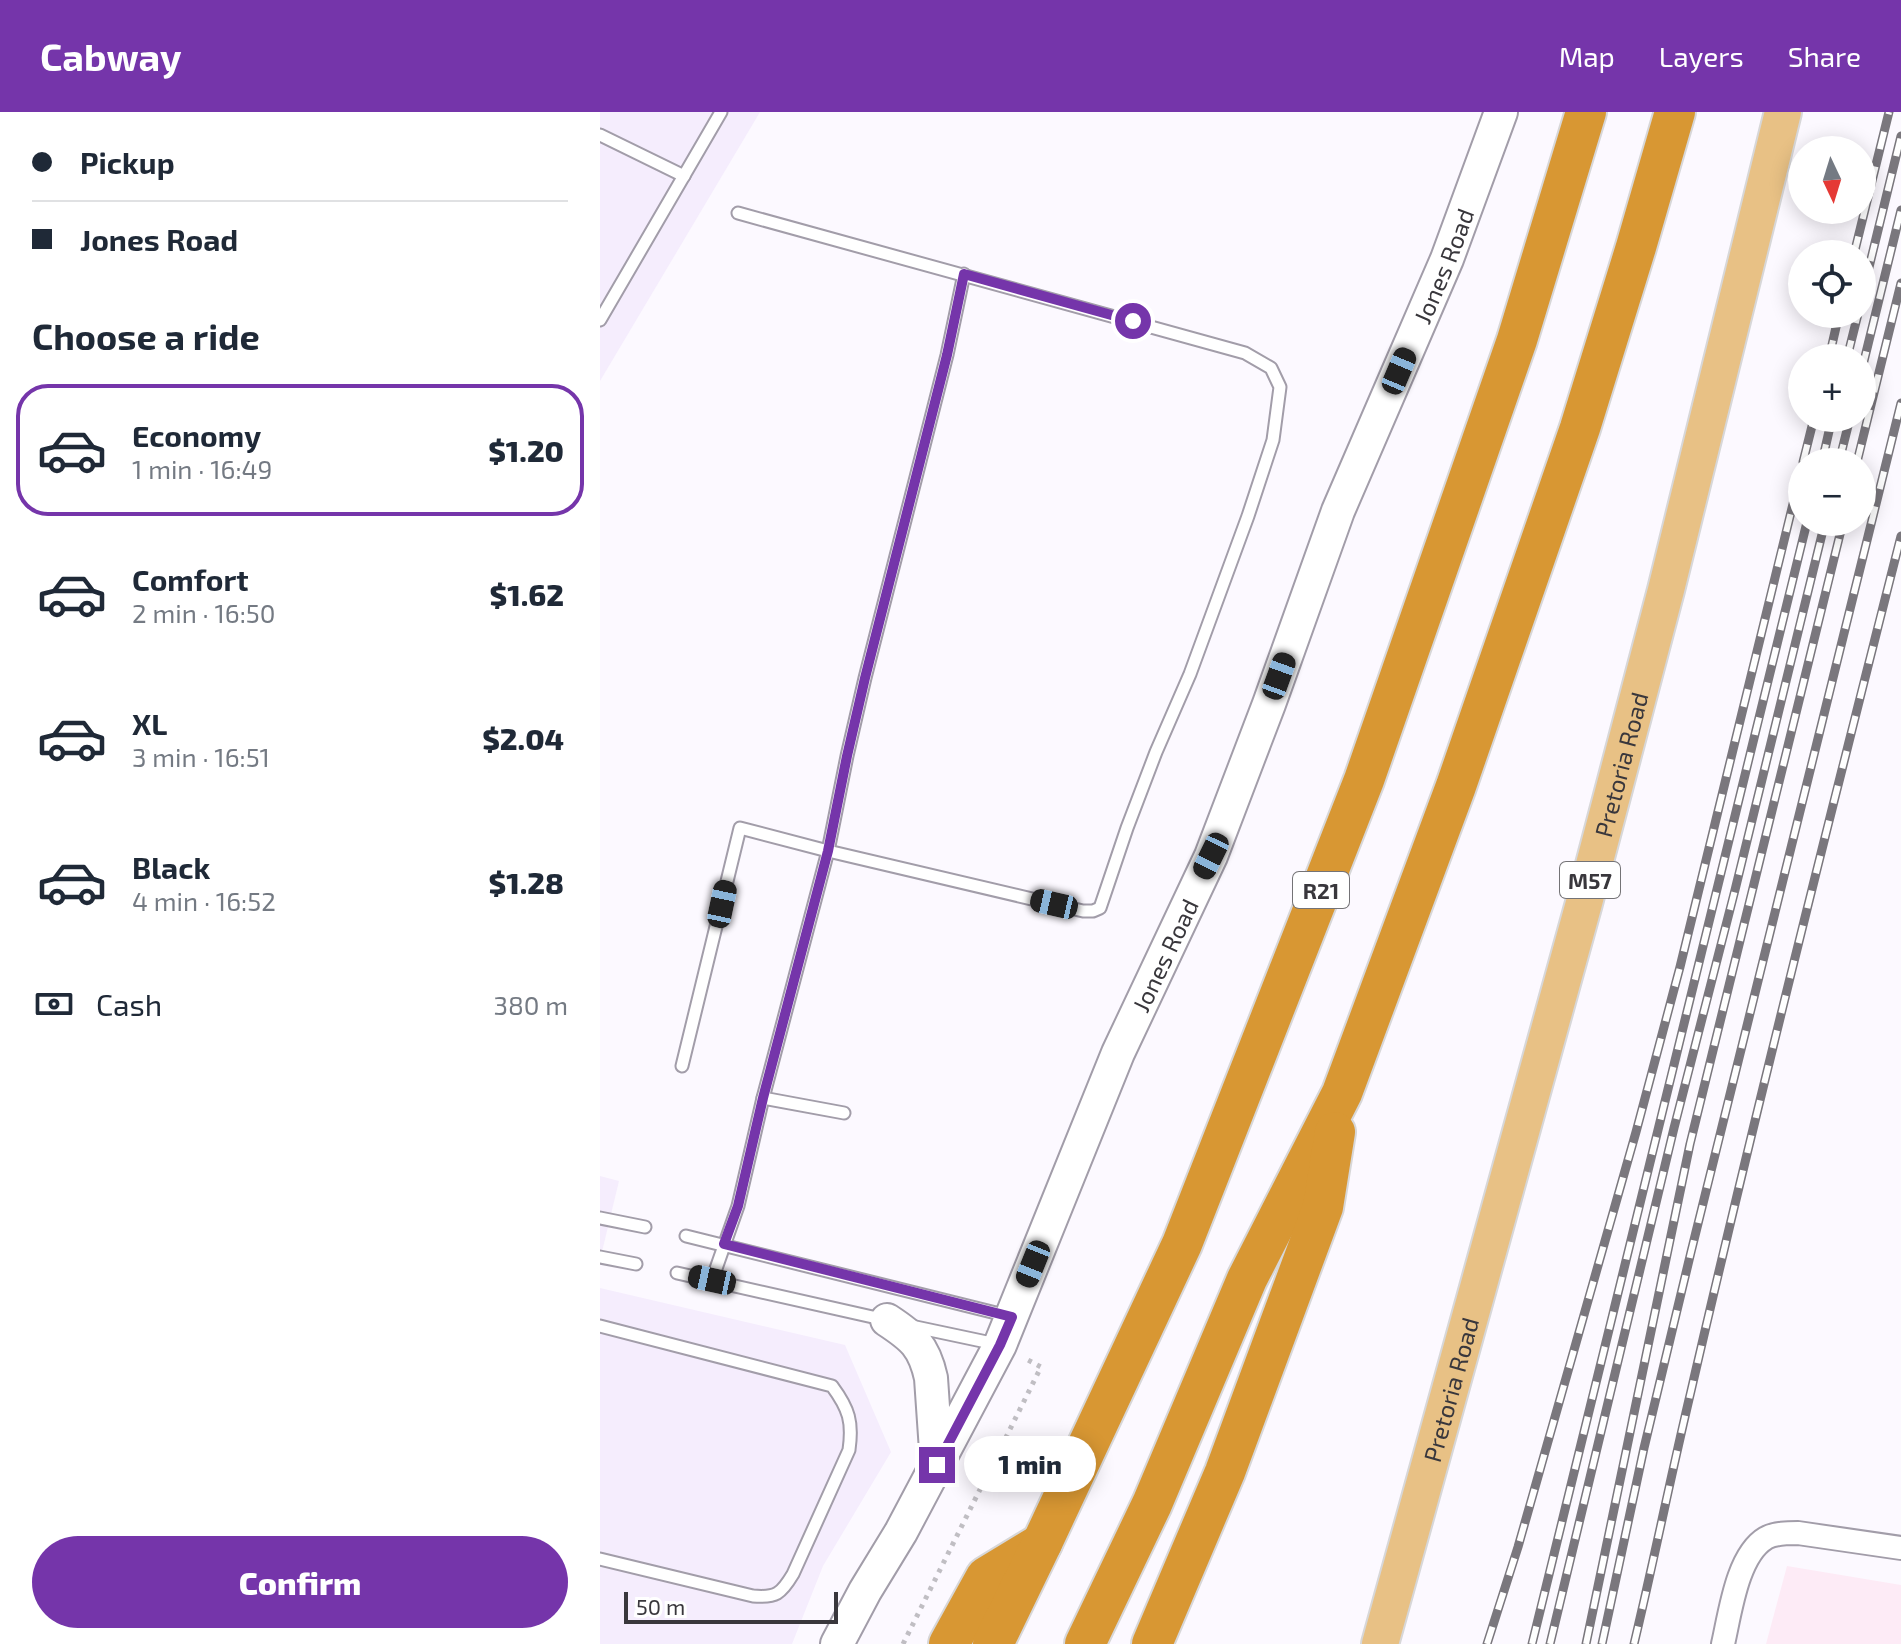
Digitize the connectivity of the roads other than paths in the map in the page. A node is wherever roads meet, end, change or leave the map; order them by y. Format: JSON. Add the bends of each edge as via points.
{"nodes":[{"id":1,"x":721,"y":112,"type":"edge"},
{"id":2,"x":1501,"y":112,"type":"edge"},
{"id":3,"x":1586,"y":112,"type":"edge"},
{"id":4,"x":1675,"y":112,"type":"edge"},
{"id":5,"x":1783,"y":112,"type":"edge"},
{"id":6,"x":600,"y":135,"type":"edge"},
{"id":7,"x":684,"y":176,"type":"junction"},
{"id":8,"x":738,"y":213,"type":"dead end"},
{"id":9,"x":964,"y":274,"type":"junction"},
{"id":10,"x":600,"y":320,"type":"edge"},
{"id":11,"x":828,"y":851,"type":"junction"},
{"id":12,"x":682,"y":1066,"type":"dead end"},
{"id":13,"x":1342,"y":1093,"type":"junction"},
{"id":14,"x":763,"y":1098,"type":"junction"},
{"id":15,"x":844,"y":1113,"type":"dead end"},
{"id":16,"x":600,"y":1218,"type":"edge"},
{"id":17,"x":645,"y":1227,"type":"dead end"},
{"id":18,"x":686,"y":1236,"type":"dead end"},
{"id":19,"x":724,"y":1244,"type":"junction"},
{"id":20,"x":600,"y":1257,"type":"edge"},
{"id":21,"x":636,"y":1264,"type":"dead end"},
{"id":22,"x":677,"y":1273,"type":"dead end"},
{"id":23,"x":712,"y":1280,"type":"junction"},
{"id":24,"x":887,"y":1320,"type":"junction"},
{"id":25,"x":600,"y":1326,"type":"edge"},
{"id":26,"x":1006,"y":1331,"type":"junction"},
{"id":27,"x":937,"y":1465,"type":"junction"},
{"id":28,"x":1042,"y":1543,"type":"junction"},
{"id":29,"x":1901,"y":1548,"type":"edge"},
{"id":30,"x":600,"y":1559,"type":"edge"},
{"id":31,"x":837,"y":1644,"type":"edge"},
{"id":32,"x":949,"y":1644,"type":"edge"},
{"id":33,"x":993,"y":1644,"type":"edge"},
{"id":34,"x":1085,"y":1644,"type":"edge"},
{"id":35,"x":1152,"y":1644,"type":"edge"},
{"id":36,"x":1380,"y":1644,"type":"edge"},
{"id":37,"x":1723,"y":1644,"type":"edge"}],
"edges":[{"from":1,"to":7,"type":"lane"},
{"from":2,"to":26,"type":"street","name":"Jones Road","via":[[1447,259],[1338,511],[1211,856],[1118,1053]]},
{"from":3,"to":28,"type":"highway","number":"R21","via":[[1517,340],[1364,780],[1182,1244]]},
{"from":4,"to":13,"type":"highway","via":[[1575,443]]},
{"from":5,"to":36,"type":"main road","name":"Pretoria Road","number":"M57","via":[[1596,858]]},
{"from":6,"to":7,"type":"lane"},
{"from":7,"to":10,"type":"lane"},
{"from":8,"to":9,"type":"lane"},
{"from":9,"to":11,"type":"lane"},
{"from":9,"to":11,"type":"lane","via":[[1245,353],[1271,368],[1280,387],[1273,440],[1100,908],[1083,911]]},
{"from":11,"to":12,"type":"lane","via":[[740,828]]},
{"from":11,"to":14,"type":"lane"},
{"from":13,"to":34,"type":"highway","via":[[1247,1279],[1152,1504]]},
{"from":13,"to":35,"type":"highway","via":[[1323,1207],[1225,1472]]},
{"from":14,"to":15,"type":"lane"},
{"from":14,"to":19,"type":"lane"},
{"from":16,"to":17,"type":"lane"},
{"from":18,"to":19,"type":"lane"},
{"from":19,"to":23,"type":"lane"},
{"from":19,"to":26,"type":"lane"},
{"from":20,"to":21,"type":"lane"},
{"from":22,"to":23,"type":"lane"},
{"from":23,"to":24,"type":"lane"},
{"from":24,"to":26,"type":"lane"},
{"from":24,"to":27,"type":"street","via":[[924,1353],[931,1378]]},
{"from":25,"to":30,"type":"lane","via":[[832,1386],[852,1429],[849,1450],[783,1591],[753,1596]]},
{"from":26,"to":27,"type":"street","name":"Jones Road"},
{"from":27,"to":31,"type":"street","name":"Jones Road"},
{"from":28,"to":32,"type":"highway","via":[[986,1577]]},
{"from":28,"to":33,"type":"highway","number":"R21"},
{"from":29,"to":37,"type":"street","via":[[1798,1533],[1767,1538],[1744,1564]]}]}
